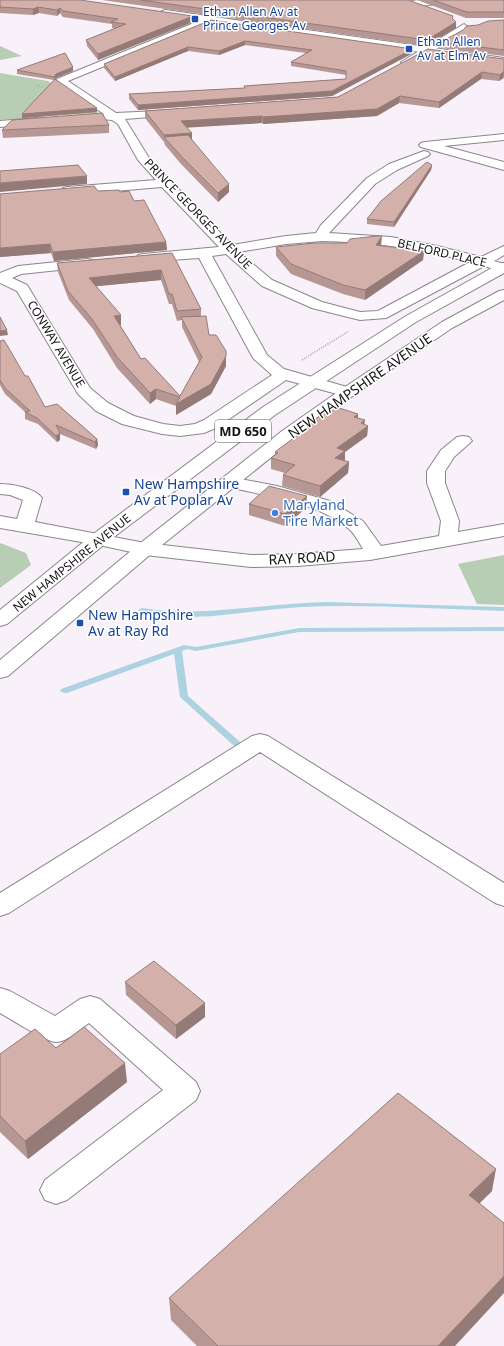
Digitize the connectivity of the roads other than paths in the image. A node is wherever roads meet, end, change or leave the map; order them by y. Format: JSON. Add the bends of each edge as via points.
{"nodes":[{"id":1,"x":405,"y":0,"type":"edge"},
{"id":2,"x":439,"y":0,"type":"edge"},
{"id":3,"x":415,"y":3,"type":"junction"},
{"id":4,"x":435,"y":11,"type":"edge"},
{"id":5,"x":157,"y":12,"type":"edge"},
{"id":6,"x":211,"y":20,"type":"junction"},
{"id":7,"x":466,"y":23,"type":"edge"},
{"id":8,"x":428,"y":50,"type":"junction"},
{"id":9,"x":504,"y":60,"type":"edge"},
{"id":10,"x":397,"y":67,"type":"edge"},
{"id":11,"x":185,"y":112,"type":"edge"},
{"id":12,"x":115,"y":116,"type":"junction"},
{"id":13,"x":95,"y":118,"type":"edge"},
{"id":14,"x":48,"y":121,"type":"edge"},
{"id":15,"x":0,"y":124,"type":"edge"},
{"id":16,"x":504,"y":137,"type":"edge"},
{"id":17,"x":424,"y":154,"type":"dead end"},
{"id":18,"x":504,"y":166,"type":"edge"},
{"id":19,"x":165,"y":183,"type":"junction"},
{"id":20,"x":55,"y":192,"type":"edge"},
{"id":21,"x":320,"y":237,"type":"junction"},
{"id":22,"x":229,"y":250,"type":"junction"},
{"id":23,"x":504,"y":250,"type":"edge"},
{"id":24,"x":202,"y":253,"type":"junction"},
{"id":25,"x":127,"y":260,"type":"edge"},
{"id":26,"x":97,"y":262,"type":"edge"},
{"id":27,"x":482,"y":262,"type":"junction"},
{"id":28,"x":504,"y":268,"type":"edge"},
{"id":29,"x":0,"y":278,"type":"edge"},
{"id":30,"x":504,"y":294,"type":"edge"},
{"id":31,"x":281,"y":374,"type":"junction"},
{"id":32,"x":313,"y":382,"type":"junction"},
{"id":33,"x":348,"y":392,"type":"junction"},
{"id":34,"x":463,"y":441,"type":"dead end"},
{"id":35,"x":230,"y":482,"type":"junction"},
{"id":36,"x":0,"y":489,"type":"edge"},
{"id":37,"x":0,"y":522,"type":"edge"},
{"id":38,"x":24,"y":526,"type":"junction"},
{"id":39,"x":504,"y":530,"type":"edge"},
{"id":40,"x":99,"y":539,"type":"junction"},
{"id":41,"x":448,"y":540,"type":"junction"},
{"id":42,"x":145,"y":549,"type":"junction"},
{"id":43,"x":376,"y":553,"type":"junction"},
{"id":44,"x":0,"y":620,"type":"edge"},
{"id":45,"x":0,"y":670,"type":"edge"},
{"id":46,"x":504,"y":896,"type":"edge"},
{"id":47,"x":0,"y":906,"type":"edge"},
{"id":48,"x":0,"y":999,"type":"edge"},
{"id":49,"x":56,"y":1190,"type":"dead end"}],
"edges":[{"from":1,"to":3,"type":"street"},
{"from":2,"to":3,"type":"street"},
{"from":3,"to":4,"type":"street"},
{"from":5,"to":6,"type":"street"},
{"from":6,"to":8,"type":"street"},
{"from":6,"to":12,"type":"street","name":"PRINCE GEORGES AVENUE","via":[[61,81]]},
{"from":7,"to":8,"type":"street","via":[[459,32]]},
{"from":8,"to":9,"type":"street"},
{"from":8,"to":10,"type":"street"},
{"from":11,"to":12,"type":"street"},
{"from":12,"to":13,"type":"street"},
{"from":12,"to":19,"type":"street","name":"PRINCE GEORGES AVENUE","via":[[122,122],[144,160]]},
{"from":14,"to":15,"type":"street"},
{"from":16,"to":18,"type":"street","via":[[425,145]]},
{"from":17,"to":21,"type":"street","via":[[393,167],[371,181]]},
{"from":19,"to":20,"type":"street"},
{"from":19,"to":22,"type":"street","name":"PRINCE GEORGES AVENUE"},
{"from":21,"to":22,"type":"street","name":"BELFORD PLACE"},
{"from":21,"to":27,"type":"street","name":"BELFORD PLACE","via":[[399,242]]},
{"from":22,"to":24,"type":"street","name":"BELFORD PLACE"},
{"from":22,"to":27,"type":"street","name":"PRINCE GEORGES AVENUE","via":[[267,284],[317,305],[360,316],[381,315]]},
{"from":23,"to":27,"type":"street"},
{"from":24,"to":25,"type":"street","name":"BELFORD PLACE"},
{"from":24,"to":31,"type":"street","name":"PRINCE GEORGES AVENUE","via":[[261,358]]},
{"from":26,"to":29,"type":"street","via":[[18,270]]},
{"from":27,"to":28,"type":"street","name":"BELFORD PLACE"},
{"from":28,"to":32,"type":"street","name":"NEW HAMPSHIRE AVENUE","number":"MD 650","via":[[411,319]]},
{"from":29,"to":31,"type":"street","name":"CONWAY AVENUE","via":[[22,288],[84,391],[102,407],[128,420],[162,429],[198,429],[210,424]]},
{"from":30,"to":33,"type":"street","name":"NEW HAMPSHIRE AVENUE","number":"MD 650","via":[[447,325]]},
{"from":31,"to":32,"type":"street","name":"PRINCE GEORGES AVENUE"},
{"from":32,"to":33,"type":"street","name":"PRINCE GEORGES AVENUE"},
{"from":32,"to":40,"type":"street","name":"NEW HAMPSHIRE AVENUE","number":"MD 650","via":[[268,411]]},
{"from":33,"to":35,"type":"street","name":"NEW HAMPSHIRE AVENUE","number":"MD 650","via":[[288,435]]},
{"from":34,"to":41,"type":"street","via":[[447,454],[436,471],[436,483],[450,521]]},
{"from":35,"to":42,"type":"street","name":"NEW HAMPSHIRE AVENUE","number":"MD 650"},
{"from":35,"to":43,"type":"street","via":[[323,505],[356,525]]},
{"from":36,"to":38,"type":"street","via":[[13,490],[34,498]]},
{"from":37,"to":38,"type":"street","name":"RAY ROAD"},
{"from":38,"to":40,"type":"street","name":"RAY ROAD"},
{"from":39,"to":41,"type":"street","name":"RAY ROAD"},
{"from":40,"to":42,"type":"street","name":"RAY ROAD"},
{"from":40,"to":44,"type":"street","name":"NEW HAMPSHIRE AVENUE","number":"MD 650"},
{"from":41,"to":43,"type":"street","name":"RAY ROAD"},
{"from":42,"to":43,"type":"street","name":"RAY ROAD","via":[[251,560],[298,560]]},
{"from":42,"to":45,"type":"street","name":"NEW HAMPSHIRE AVENUE","number":"MD 650"},
{"from":46,"to":47,"type":"street","via":[[260,741]]},
{"from":48,"to":49,"type":"street","via":[[56,1030],[90,1007],[185,1091]]}]}
